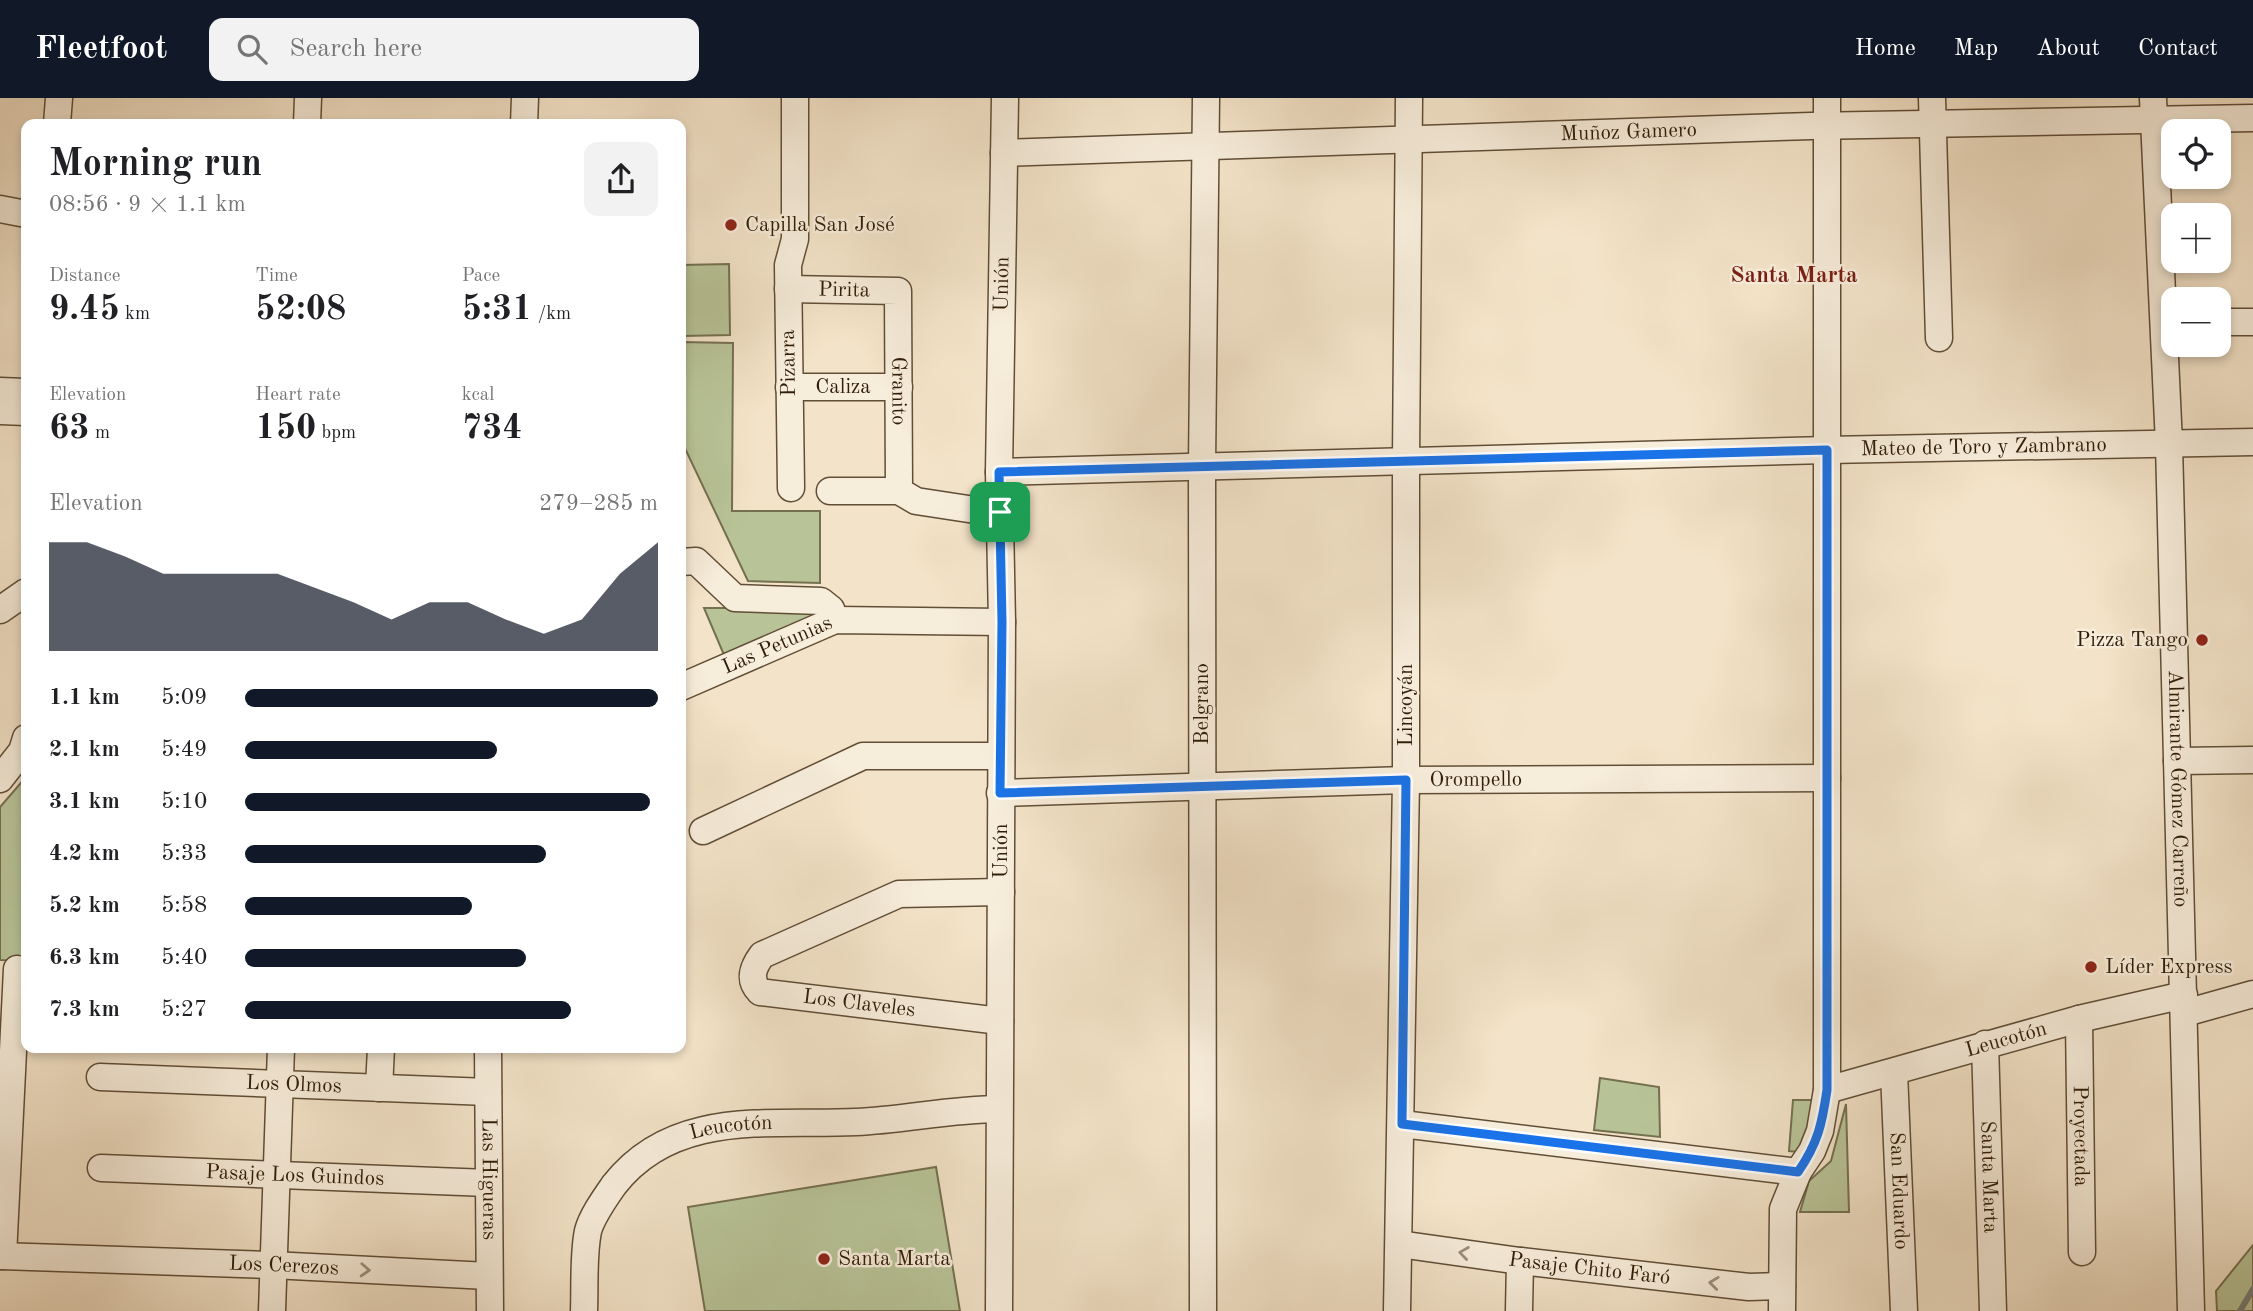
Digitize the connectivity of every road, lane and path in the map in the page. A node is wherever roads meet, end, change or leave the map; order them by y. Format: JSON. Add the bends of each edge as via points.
{"nodes":[{"id":1,"x":59,"y":98,"type":"edge"},
{"id":2,"x":307,"y":98,"type":"edge"},
{"id":3,"x":525,"y":98,"type":"edge"},
{"id":4,"x":795,"y":98,"type":"edge"},
{"id":5,"x":1004,"y":98,"type":"edge"},
{"id":6,"x":1206,"y":98,"type":"edge"},
{"id":7,"x":1409,"y":98,"type":"edge"},
{"id":8,"x":1827,"y":98,"type":"edge"},
{"id":9,"x":2153,"y":109,"type":"edge"},
{"id":10,"x":2023,"y":110,"type":"edge"},
{"id":11,"x":1933,"y":111,"type":"edge"},
{"id":12,"x":2253,"y":118,"type":"edge"},
{"id":13,"x":57,"y":119,"type":"edge"},
{"id":14,"x":307,"y":119,"type":"edge"},
{"id":15,"x":524,"y":119,"type":"edge"},
{"id":16,"x":1827,"y":126,"type":"junction"},
{"id":17,"x":1409,"y":140,"type":"junction"},
{"id":18,"x":1205,"y":146,"type":"junction"},
{"id":19,"x":1004,"y":153,"type":"junction"},
{"id":20,"x":0,"y":209,"type":"edge"},
{"id":21,"x":21,"y":213,"type":"edge"},
{"id":22,"x":2165,"y":287,"type":"edge"},
{"id":23,"x":789,"y":289,"type":"junction"},
{"id":24,"x":898,"y":290,"type":"joint"},
{"id":25,"x":2231,"y":322,"type":"edge"},
{"id":26,"x":2253,"y":322,"type":"edge"},
{"id":27,"x":1939,"y":338,"type":"dead end"},
{"id":28,"x":2168,"y":357,"type":"edge"},
{"id":29,"x":789,"y":387,"type":"junction"},
{"id":30,"x":899,"y":387,"type":"junction"},
{"id":31,"x":0,"y":391,"type":"edge"},
{"id":32,"x":21,"y":392,"type":"edge"},
{"id":33,"x":0,"y":411,"type":"edge"},
{"id":34,"x":21,"y":412,"type":"edge"},
{"id":35,"x":2253,"y":442,"type":"edge"},
{"id":36,"x":2169,"y":444,"type":"junction"},
{"id":37,"x":1827,"y":450,"type":"junction"},
{"id":38,"x":1406,"y":461,"type":"junction"},
{"id":39,"x":1202,"y":466,"type":"junction"},
{"id":40,"x":999,"y":472,"type":"junction"},
{"id":41,"x":791,"y":488,"type":"dead end"},
{"id":42,"x":830,"y":491,"type":"dead end"},
{"id":43,"x":899,"y":491,"type":"junction"},
{"id":44,"x":1000,"y":512,"type":"junction"},
{"id":45,"x":686,"y":562,"type":"edge"},
{"id":46,"x":21,"y":595,"type":"edge"},
{"id":47,"x":0,"y":610,"type":"edge"},
{"id":48,"x":835,"y":620,"type":"junction"},
{"id":49,"x":1002,"y":622,"type":"junction"},
{"id":50,"x":686,"y":685,"type":"edge"},
{"id":51,"x":21,"y":752,"type":"edge"},
{"id":52,"x":1001,"y":755,"type":"junction"},
{"id":53,"x":2177,"y":761,"type":"junction"},
{"id":54,"x":2253,"y":761,"type":"edge"},
{"id":55,"x":1827,"y":778,"type":"junction"},
{"id":56,"x":0,"y":779,"type":"edge"},
{"id":57,"x":1406,"y":780,"type":"junction"},
{"id":58,"x":1202,"y":788,"type":"junction"},
{"id":59,"x":1000,"y":793,"type":"junction"},
{"id":60,"x":703,"y":831,"type":"dead end"},
{"id":61,"x":1001,"y":892,"type":"junction"},
{"id":62,"x":17,"y":969,"type":"dead end"},
{"id":63,"x":2253,"y":994,"type":"edge"},
{"id":64,"x":2185,"y":1004,"type":"junction"},
{"id":65,"x":2079,"y":1019,"type":"junction"},
{"id":66,"x":1000,"y":1021,"type":"junction"},
{"id":67,"x":1985,"y":1044,"type":"junction"},
{"id":68,"x":281,"y":1053,"type":"edge"},
{"id":69,"x":381,"y":1053,"type":"edge"},
{"id":70,"x":488,"y":1053,"type":"edge"},
{"id":71,"x":1894,"y":1072,"type":"junction"},
{"id":72,"x":100,"y":1077,"type":"dead end"},
{"id":73,"x":279,"y":1083,"type":"junction"},
{"id":74,"x":379,"y":1088,"type":"junction"},
{"id":75,"x":1827,"y":1090,"type":"junction"},
{"id":76,"x":488,"y":1092,"type":"junction"},
{"id":77,"x":999,"y":1109,"type":"junction"},
{"id":78,"x":1402,"y":1124,"type":"junction"},
{"id":79,"x":101,"y":1168,"type":"dead end"},
{"id":80,"x":1798,"y":1172,"type":"junction"},
{"id":81,"x":276,"y":1174,"type":"junction"},
{"id":82,"x":488,"y":1183,"type":"junction"},
{"id":83,"x":1399,"y":1244,"type":"junction"},
{"id":84,"x":2082,"y":1252,"type":"dead end"},
{"id":85,"x":2,"y":1256,"type":"edge"},
{"id":86,"x":1520,"y":1261,"type":"junction"},
{"id":87,"x":272,"y":1265,"type":"junction"},
{"id":88,"x":488,"y":1276,"type":"junction"},
{"id":89,"x":1782,"y":1298,"type":"edge"},
{"id":90,"x":272,"y":1311,"type":"edge"},
{"id":91,"x":490,"y":1311,"type":"edge"},
{"id":92,"x":584,"y":1311,"type":"edge"},
{"id":93,"x":999,"y":1311,"type":"edge"},
{"id":94,"x":1203,"y":1311,"type":"edge"},
{"id":95,"x":1397,"y":1311,"type":"edge"},
{"id":96,"x":1519,"y":1311,"type":"edge"},
{"id":97,"x":1904,"y":1311,"type":"edge"},
{"id":98,"x":1993,"y":1311,"type":"edge"},
{"id":99,"x":2191,"y":1311,"type":"edge"}],
"edges":[{"from":1,"to":13,"type":"street"},
{"from":2,"to":14,"type":"street"},
{"from":3,"to":15,"type":"street"},
{"from":4,"to":23,"type":"street","name":"Pizarra","via":[[795,239],[788,265]]},
{"from":5,"to":19,"type":"street","name":"Unión"},
{"from":6,"to":18,"type":"street","name":"Belgrano"},
{"from":7,"to":17,"type":"street","name":"Lincoyán"},
{"from":8,"to":16,"type":"street"},
{"from":9,"to":10,"type":"street","name":"Muñoz Gamero"},
{"from":9,"to":12,"type":"street","name":"Muñoz Gamero"},
{"from":9,"to":22,"type":"street","name":"Almirante Gómez Carreño"},
{"from":10,"to":11,"type":"street","name":"Muñoz Gamero"},
{"from":11,"to":16,"type":"street","name":"Muñoz Gamero"},
{"from":11,"to":27,"type":"street"},
{"from":16,"to":17,"type":"street","name":"Muñoz Gamero"},
{"from":16,"to":37,"type":"street"},
{"from":17,"to":18,"type":"street","name":"Muñoz Gamero"},
{"from":17,"to":38,"type":"street","name":"Lincoyán"},
{"from":18,"to":19,"type":"street","name":"Muñoz Gamero"},
{"from":18,"to":39,"type":"street","name":"Belgrano"},
{"from":19,"to":40,"type":"street","name":"Unión"},
{"from":20,"to":21,"type":"street"},
{"from":23,"to":24,"type":"street","name":"Pirita"},
{"from":23,"to":29,"type":"street","name":"Pizarra"},
{"from":24,"to":30,"type":"street","name":"Granito"},
{"from":25,"to":26,"type":"street"},
{"from":28,"to":36,"type":"street","name":"Almirante Gómez Carreño"},
{"from":29,"to":30,"type":"street","name":"Caliza"},
{"from":29,"to":41,"type":"street","name":"Pizarra"},
{"from":30,"to":43,"type":"street","name":"Granito"},
{"from":31,"to":32,"type":"street"},
{"from":33,"to":34,"type":"street"},
{"from":35,"to":36,"type":"street","name":"Mateo de Toro y Zambrano"},
{"from":36,"to":37,"type":"street","name":"Mateo de Toro y Zambrano"},
{"from":36,"to":53,"type":"street","name":"Almirante Gómez Carreño"},
{"from":37,"to":38,"type":"street","name":"Mateo de Toro y Zambrano"},
{"from":37,"to":55,"type":"street"},
{"from":38,"to":39,"type":"street","name":"Mateo de Toro y Zambrano"},
{"from":38,"to":57,"type":"street","name":"Lincoyán"},
{"from":39,"to":40,"type":"street","name":"Mateo de Toro y Zambrano"},
{"from":39,"to":58,"type":"street","name":"Belgrano"},
{"from":40,"to":44,"type":"street","name":"Unión"},
{"from":42,"to":43,"type":"street"},
{"from":43,"to":44,"type":"street","via":[[916,502]]},
{"from":44,"to":49,"type":"street","name":"Unión"},
{"from":45,"to":48,"type":"street","via":[[696,561],[735,598],[821,601]]},
{"from":46,"to":47,"type":"street"},
{"from":48,"to":49,"type":"street","name":"Las Petunias"},
{"from":48,"to":50,"type":"street","name":"Las Petunias"},
{"from":49,"to":52,"type":"street","name":"Unión"},
{"from":51,"to":56,"type":"street"},
{"from":52,"to":59,"type":"street","name":"Unión"},
{"from":52,"to":60,"type":"street","via":[[863,755]]},
{"from":53,"to":54,"type":"street"},
{"from":53,"to":64,"type":"street","name":"Almirante Gómez Carreño"},
{"from":55,"to":57,"type":"street","name":"Orompello"},
{"from":55,"to":75,"type":"street"},
{"from":57,"to":58,"type":"street","name":"Orompello"},
{"from":57,"to":78,"type":"street","name":"Lincoyán"},
{"from":58,"to":59,"type":"street","name":"Orompello"},
{"from":58,"to":94,"type":"street","name":"Belgrano"},
{"from":59,"to":61,"type":"street","name":"Unión"},
{"from":61,"to":66,"type":"street","name":"Unión"},
{"from":61,"to":66,"type":"street","name":"Los Claveles","via":[[899,894],[762,955],[753,976],[760,992]]},
{"from":62,"to":85,"type":"street"},
{"from":63,"to":64,"type":"street","name":"Leucotón"},
{"from":64,"to":65,"type":"street","name":"Leucotón"},
{"from":64,"to":99,"type":"street","name":"Almirante Gómez Carreño"},
{"from":65,"to":67,"type":"street","name":"Leucotón"},
{"from":65,"to":84,"type":"street","name":"Proyectada"},
{"from":66,"to":77,"type":"street","name":"Unión"},
{"from":67,"to":71,"type":"street","name":"Leucotón"},
{"from":67,"to":98,"type":"street","name":"Santa Marta"},
{"from":68,"to":73,"type":"street"},
{"from":69,"to":74,"type":"street"},
{"from":70,"to":76,"type":"street","name":"Las Higueras"},
{"from":71,"to":75,"type":"street","name":"Leucotón"},
{"from":71,"to":97,"type":"street","name":"San Eduardo"},
{"from":72,"to":73,"type":"street","name":"Los Olmos"},
{"from":73,"to":74,"type":"street","name":"Los Olmos"},
{"from":73,"to":81,"type":"street"},
{"from":74,"to":76,"type":"street","name":"Los Olmos"},
{"from":75,"to":80,"type":"street","via":[[1820,1131]]},
{"from":76,"to":82,"type":"street","name":"Las Higueras"},
{"from":77,"to":92,"type":"street","name":"Leucotón","via":[[857,1122],[716,1126],[646,1153],[605,1197],[589,1230]]},
{"from":77,"to":93,"type":"street","name":"Unión"},
{"from":78,"to":80,"type":"street"},
{"from":78,"to":83,"type":"street","name":"Lincoyán"},
{"from":79,"to":81,"type":"street","name":"Pasaje Los Guindos"},
{"from":80,"to":89,"type":"street","via":[[1783,1209]]},
{"from":81,"to":82,"type":"street","name":"Pasaje Los Guindos"},
{"from":81,"to":87,"type":"street"},
{"from":82,"to":88,"type":"street","name":"Las Higueras"},
{"from":86,"to":83,"type":"street","name":"Pasaje Chito Faró","one_way":true},
{"from":83,"to":95,"type":"street","name":"Lincoyán"},
{"from":85,"to":87,"type":"street","name":"Los Cerezos"},
{"from":89,"to":86,"type":"street","name":"Pasaje Chito Faró","one_way":true,"via":[[1749,1287]]},
{"from":86,"to":96,"type":"street"},
{"from":87,"to":88,"type":"street","name":"Los Cerezos","one_way":true},
{"from":87,"to":90,"type":"street"},
{"from":88,"to":91,"type":"street","name":"Las Higueras"}]}
